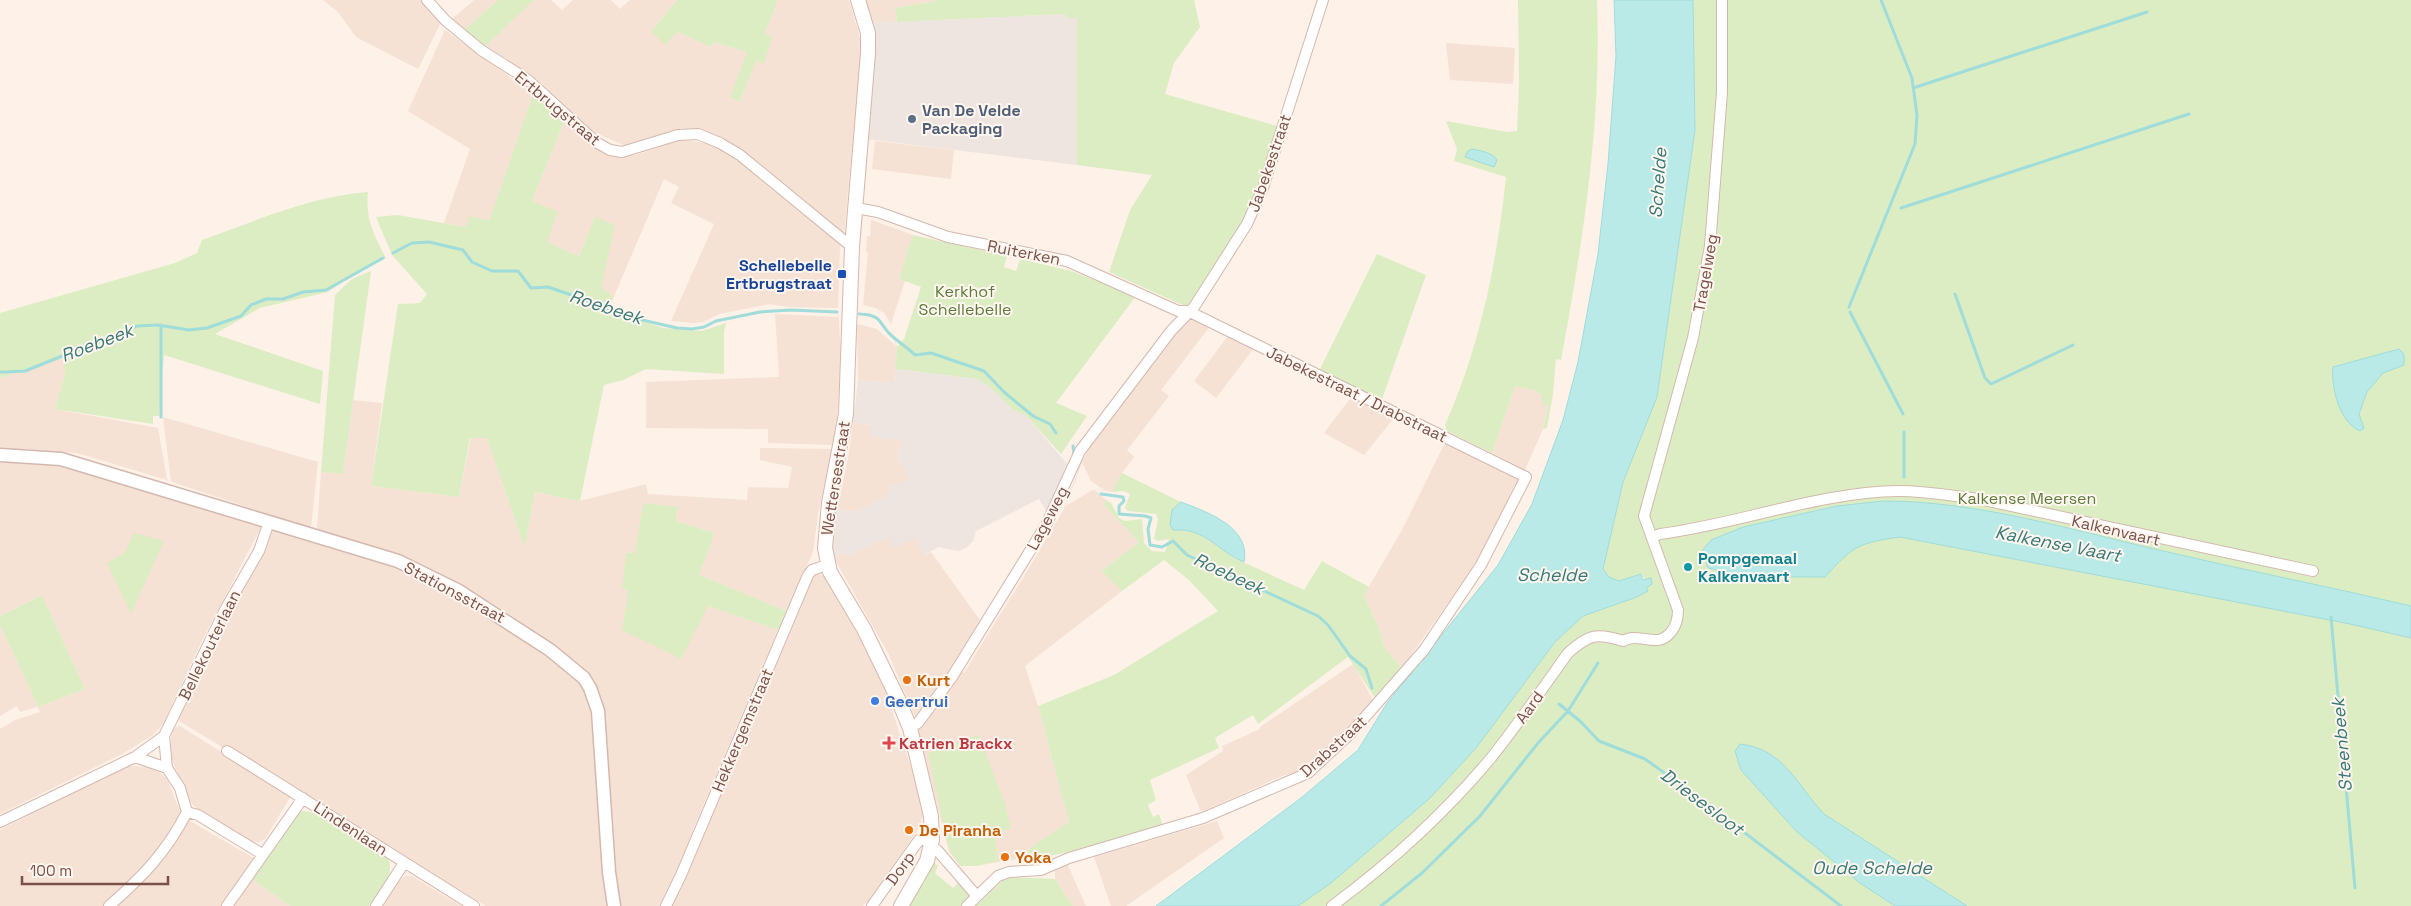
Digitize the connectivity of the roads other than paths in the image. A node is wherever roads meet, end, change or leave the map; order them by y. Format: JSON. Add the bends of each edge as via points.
{"nodes":[{"id":1,"x":428,"y":0,"type":"edge"},
{"id":2,"x":858,"y":0,"type":"edge"},
{"id":3,"x":1322,"y":0,"type":"edge"},
{"id":4,"x":1722,"y":0,"type":"edge"},
{"id":5,"x":856,"y":208,"type":"junction"},
{"id":6,"x":852,"y":247,"type":"junction"},
{"id":7,"x":1188,"y":311,"type":"junction"},
{"id":8,"x":0,"y":455,"type":"edge"},
{"id":9,"x":1526,"y":477,"type":"joint"},
{"id":10,"x":269,"y":522,"type":"junction"},
{"id":11,"x":1653,"y":537,"type":"junction"},
{"id":12,"x":827,"y":565,"type":"junction"},
{"id":13,"x":2313,"y":571,"type":"dead end"},
{"id":14,"x":910,"y":728,"type":"junction"},
{"id":15,"x":164,"y":736,"type":"junction"},
{"id":16,"x":227,"y":751,"type":"dead end"},
{"id":17,"x":135,"y":756,"type":"junction"},
{"id":18,"x":167,"y":768,"type":"junction"},
{"id":19,"x":303,"y":798,"type":"junction"},
{"id":20,"x":187,"y":812,"type":"junction"},
{"id":21,"x":0,"y":822,"type":"edge"},
{"id":22,"x":932,"y":844,"type":"junction"},
{"id":23,"x":262,"y":854,"type":"junction"},
{"id":24,"x":404,"y":863,"type":"junction"},
{"id":25,"x":976,"y":895,"type":"junction"},
{"id":26,"x":108,"y":906,"type":"edge"},
{"id":27,"x":227,"y":906,"type":"edge"},
{"id":28,"x":376,"y":906,"type":"edge"},
{"id":29,"x":474,"y":906,"type":"edge"},
{"id":30,"x":614,"y":906,"type":"edge"},
{"id":31,"x":666,"y":906,"type":"edge"},
{"id":32,"x":872,"y":906,"type":"edge"},
{"id":33,"x":901,"y":906,"type":"edge"},
{"id":34,"x":967,"y":906,"type":"edge"},
{"id":35,"x":1332,"y":906,"type":"edge"}],
"edges":[{"from":1,"to":6,"type":"street","name":"Ertbrugstraat","via":[[445,20],[481,50],[528,80],[596,142],[622,152],[678,135],[698,134],[720,143],[740,154]]},
{"from":2,"to":5,"type":"main road","name":"Wettersestraat","via":[[868,33],[868,53]]},
{"from":3,"to":7,"type":"street","name":"Jabekestraat","via":[[1257,205],[1223,262]]},
{"from":4,"to":11,"type":"street","name":"Tragelweg","via":[[1722,92],[1710,246],[1693,338],[1646,504],[1646,526]]},
{"from":5,"to":6,"type":"main road","name":"Wettersestraat"},
{"from":5,"to":7,"type":"street","name":"Ruiterken","via":[[878,212],[948,237],[1067,261],[1178,311]]},
{"from":6,"to":12,"type":"main road","name":"Wettersestraat","via":[[846,414],[826,521]]},
{"from":7,"to":9,"type":"street","name":"Jabekestraat / Drabstraat"},
{"from":7,"to":14,"type":"street","name":"Lageweg","via":[[1080,451],[1046,525],[986,623],[944,688],[918,723]]},
{"from":8,"to":10,"type":"street","name":"Stationsstraat","via":[[61,459]]},
{"from":9,"to":25,"type":"street","name":"Drabstraat","via":[[1481,565],[1424,650],[1351,733],[1308,773],[1194,821],[1069,858],[1042,870],[998,876]]},
{"from":10,"to":15,"type":"street","name":"Bellekouterlaan","via":[[259,551],[226,608]]},
{"from":10,"to":30,"type":"street","name":"Stationsstraat","via":[[398,561],[459,591],[550,650],[584,678],[598,712]]},
{"from":11,"to":13,"type":"street","name":"Kalkenvaart","via":[[1837,497],[1917,492],[1979,499]]},
{"from":11,"to":35,"type":"street","name":"Aard","via":[[1678,610],[1672,631],[1663,640],[1656,641],[1631,637],[1622,641],[1605,636],[1589,637],[1568,653],[1497,750],[1457,796],[1410,843]]},
{"from":12,"to":14,"type":"main road","name":"Wettersestraat","via":[[876,653]]},
{"from":12,"to":31,"type":"street","name":"Hekkergemstraat","via":[[812,570],[808,575]]},
{"from":14,"to":22,"type":"main road","name":"Wettersestraat","via":[[931,816]]},
{"from":15,"to":17,"type":"street","name":"Bellekouterlaan"},
{"from":15,"to":18,"type":"street"},
{"from":16,"to":19,"type":"street","name":"Lindenlaan"},
{"from":17,"to":18,"type":"street"},
{"from":17,"to":21,"type":"street","name":"Bellekouterlaan"},
{"from":18,"to":20,"type":"street","via":[[180,788]]},
{"from":19,"to":23,"type":"street"},
{"from":19,"to":24,"type":"street","name":"Lindenlaan"},
{"from":20,"to":23,"type":"street","via":[[198,815]]},
{"from":20,"to":26,"type":"street","via":[[154,863]]},
{"from":22,"to":25,"type":"street","name":"Dorp"},
{"from":22,"to":32,"type":"street","name":"Dorp","via":[[919,840]]},
{"from":22,"to":33,"type":"main road","via":[[918,880]]},
{"from":23,"to":27,"type":"street"},
{"from":24,"to":28,"type":"street"},
{"from":24,"to":29,"type":"street","name":"Lindenlaan"},
{"from":25,"to":34,"type":"street"}]}
